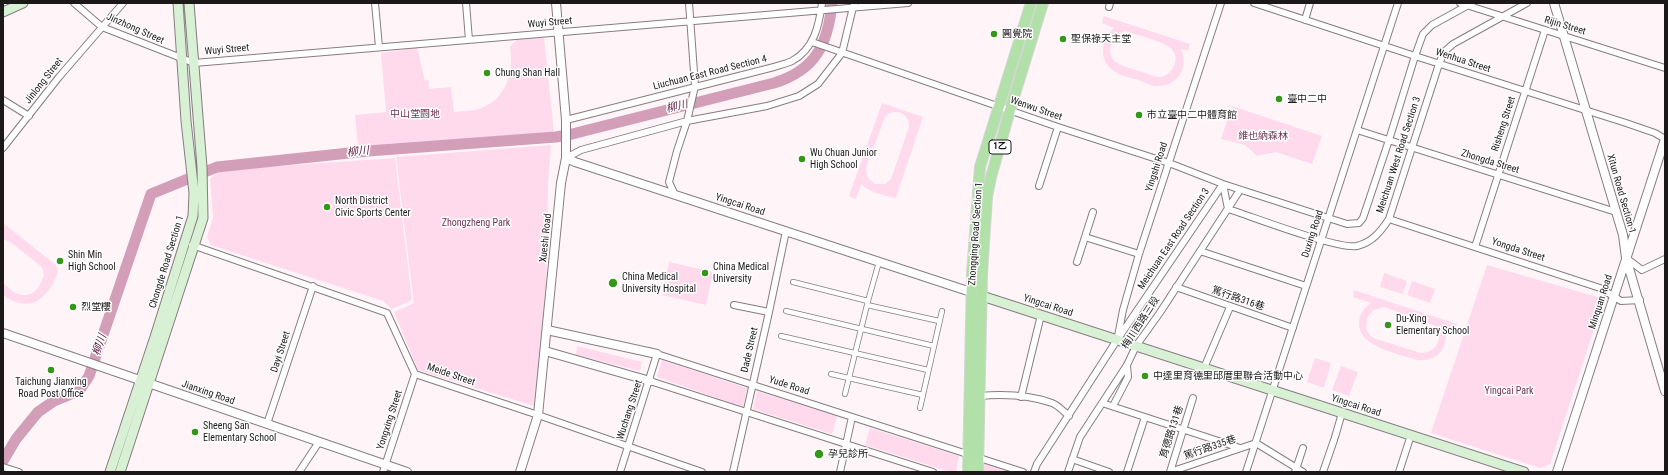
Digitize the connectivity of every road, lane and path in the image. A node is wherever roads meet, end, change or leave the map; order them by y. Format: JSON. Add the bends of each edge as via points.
{"nodes":[{"id":1,"x":23,"y":3,"type":"edge"},
{"id":2,"x":74,"y":3,"type":"edge"},
{"id":3,"x":123,"y":3,"type":"edge"},
{"id":4,"x":178,"y":3,"type":"edge"},
{"id":5,"x":189,"y":3,"type":"edge"},
{"id":6,"x":375,"y":3,"type":"edge"},
{"id":7,"x":466,"y":3,"type":"edge"},
{"id":8,"x":556,"y":3,"type":"edge"},
{"id":9,"x":689,"y":3,"type":"edge"},
{"id":10,"x":822,"y":3,"type":"edge"},
{"id":11,"x":908,"y":3,"type":"edge"},
{"id":12,"x":1031,"y":3,"type":"edge"},
{"id":13,"x":1043,"y":3,"type":"edge"},
{"id":14,"x":1221,"y":3,"type":"edge"},
{"id":15,"x":1254,"y":3,"type":"edge"},
{"id":16,"x":1310,"y":3,"type":"edge"},
{"id":17,"x":1398,"y":3,"type":"edge"},
{"id":18,"x":1460,"y":3,"type":"edge"},
{"id":19,"x":1527,"y":3,"type":"edge"},
{"id":20,"x":1554,"y":3,"type":"edge"},
{"id":21,"x":1470,"y":4,"type":"edge"},
{"id":22,"x":853,"y":6,"type":"edge"},
{"id":23,"x":824,"y":10,"type":"junction"},
{"id":24,"x":3,"y":12,"type":"edge"},
{"id":25,"x":1501,"y":17,"type":"junction"},
{"id":26,"x":1305,"y":20,"type":"junction"},
{"id":27,"x":691,"y":22,"type":"junction"},
{"id":28,"x":102,"y":27,"type":"junction"},
{"id":29,"x":1545,"y":30,"type":"junction"},
{"id":30,"x":559,"y":32,"type":"junction"},
{"id":31,"x":1564,"y":36,"type":"junction"},
{"id":32,"x":469,"y":40,"type":"junction"},
{"id":33,"x":812,"y":42,"type":"junction"},
{"id":34,"x":1385,"y":46,"type":"junction"},
{"id":35,"x":379,"y":47,"type":"junction"},
{"id":36,"x":842,"y":53,"type":"junction"},
{"id":37,"x":1415,"y":56,"type":"junction"},
{"id":38,"x":182,"y":60,"type":"junction"},
{"id":39,"x":194,"y":63,"type":"junction"},
{"id":40,"x":1439,"y":64,"type":"junction"},
{"id":41,"x":1665,"y":68,"type":"edge"},
{"id":42,"x":695,"y":86,"type":"junction"},
{"id":43,"x":1525,"y":92,"type":"junction"},
{"id":44,"x":3,"y":100,"type":"edge"},
{"id":45,"x":1000,"y":107,"type":"junction"},
{"id":46,"x":1010,"y":110,"type":"junction"},
{"id":47,"x":1585,"y":111,"type":"junction"},
{"id":48,"x":29,"y":116,"type":"junction"},
{"id":49,"x":688,"y":118,"type":"junction"},
{"id":50,"x":566,"y":124,"type":"junction"},
{"id":51,"x":1058,"y":127,"type":"junction"},
{"id":52,"x":1357,"y":130,"type":"junction"},
{"id":53,"x":1665,"y":139,"type":"edge"},
{"id":54,"x":1389,"y":140,"type":"junction"},
{"id":55,"x":3,"y":148,"type":"edge"},
{"id":56,"x":1411,"y":148,"type":"junction"},
{"id":57,"x":566,"y":158,"type":"junction"},
{"id":58,"x":1168,"y":163,"type":"junction"},
{"id":59,"x":1498,"y":175,"type":"junction"},
{"id":60,"x":1223,"y":184,"type":"junction"},
{"id":61,"x":1039,"y":186,"type":"dead end"},
{"id":62,"x":1240,"y":190,"type":"junction"},
{"id":63,"x":675,"y":195,"type":"junction"},
{"id":64,"x":1228,"y":209,"type":"junction"},
{"id":65,"x":1093,"y":212,"type":"dead end"},
{"id":66,"x":1616,"y":212,"type":"junction"},
{"id":67,"x":1329,"y":218,"type":"junction"},
{"id":68,"x":1389,"y":219,"type":"junction"},
{"id":69,"x":786,"y":231,"type":"junction"},
{"id":70,"x":1085,"y":238,"type":"junction"},
{"id":71,"x":1321,"y":239,"type":"junction"},
{"id":72,"x":189,"y":244,"type":"junction"},
{"id":73,"x":1475,"y":247,"type":"junction"},
{"id":74,"x":1200,"y":251,"type":"junction"},
{"id":75,"x":1139,"y":254,"type":"junction"},
{"id":76,"x":1626,"y":258,"type":"junction"},
{"id":77,"x":1665,"y":259,"type":"edge"},
{"id":78,"x":879,"y":262,"type":"junction"},
{"id":79,"x":1077,"y":262,"type":"dead end"},
{"id":80,"x":793,"y":282,"type":"dead end"},
{"id":81,"x":313,"y":286,"type":"junction"},
{"id":82,"x":1306,"y":286,"type":"junction"},
{"id":83,"x":1176,"y":287,"type":"junction"},
{"id":84,"x":972,"y":293,"type":"junction"},
{"id":85,"x":982,"y":296,"type":"junction"},
{"id":86,"x":1614,"y":296,"type":"junction"},
{"id":87,"x":1640,"y":300,"type":"junction"},
{"id":88,"x":867,"y":303,"type":"junction"},
{"id":89,"x":734,"y":305,"type":"dead end"},
{"id":90,"x":1230,"y":307,"type":"junction"},
{"id":91,"x":786,"y":311,"type":"dead end"},
{"id":92,"x":942,"y":311,"type":"dead end"},
{"id":93,"x":770,"y":312,"type":"junction"},
{"id":94,"x":1041,"y":315,"type":"junction"},
{"id":95,"x":939,"y":321,"type":"junction"},
{"id":96,"x":1293,"y":328,"type":"junction"},
{"id":97,"x":861,"y":329,"type":"junction"},
{"id":98,"x":547,"y":330,"type":"junction"},
{"id":99,"x":3,"y":333,"type":"edge"},
{"id":100,"x":781,"y":336,"type":"dead end"},
{"id":101,"x":1117,"y":340,"type":"junction"},
{"id":102,"x":934,"y":346,"type":"junction"},
{"id":103,"x":1136,"y":346,"type":"junction"},
{"id":104,"x":545,"y":351,"type":"junction"},
{"id":105,"x":854,"y":353,"type":"junction"},
{"id":106,"x":657,"y":354,"type":"junction"},
{"id":107,"x":1127,"y":365,"type":"junction"},
{"id":108,"x":1204,"y":368,"type":"junction"},
{"id":109,"x":1662,"y":368,"type":"edge"},
{"id":110,"x":928,"y":370,"type":"junction"},
{"id":111,"x":415,"y":374,"type":"junction"},
{"id":112,"x":831,"y":374,"type":"dead end"},
{"id":113,"x":849,"y":378,"type":"junction"},
{"id":114,"x":650,"y":381,"type":"junction"},
{"id":115,"x":145,"y":382,"type":"junction"},
{"id":116,"x":753,"y":385,"type":"junction"},
{"id":117,"x":1272,"y":390,"type":"junction"},
{"id":118,"x":1665,"y":391,"type":"edge"},
{"id":119,"x":845,"y":394,"type":"dead end"},
{"id":120,"x":923,"y":395,"type":"junction"},
{"id":121,"x":980,"y":396,"type":"junction"},
{"id":122,"x":1021,"y":396,"type":"junction"},
{"id":123,"x":1194,"y":398,"type":"dead end"},
{"id":124,"x":1102,"y":403,"type":"junction"},
{"id":125,"x":1113,"y":406,"type":"junction"},
{"id":126,"x":920,"y":408,"type":"dead end"},
{"id":127,"x":747,"y":412,"type":"junction"},
{"id":128,"x":1342,"y":413,"type":"junction"},
{"id":129,"x":538,"y":415,"type":"junction"},
{"id":130,"x":1069,"y":416,"type":"junction"},
{"id":131,"x":852,"y":417,"type":"junction"},
{"id":132,"x":1144,"y":417,"type":"junction"},
{"id":133,"x":267,"y":424,"type":"junction"},
{"id":134,"x":1183,"y":430,"type":"junction"},
{"id":135,"x":1410,"y":435,"type":"junction"},
{"id":136,"x":319,"y":442,"type":"junction"},
{"id":137,"x":1256,"y":443,"type":"junction"},
{"id":138,"x":846,"y":444,"type":"junction"},
{"id":139,"x":628,"y":446,"type":"junction"},
{"id":140,"x":1240,"y":448,"type":"junction"},
{"id":141,"x":1303,"y":448,"type":"dead end"},
{"id":142,"x":968,"y":454,"type":"junction"},
{"id":143,"x":978,"y":458,"type":"junction"},
{"id":144,"x":1072,"y":459,"type":"junction"},
{"id":145,"x":5,"y":467,"type":"edge"},
{"id":146,"x":384,"y":468,"type":"edge"},
{"id":147,"x":1295,"y":470,"type":"edge"},
{"id":148,"x":18,"y":472,"type":"edge"},
{"id":149,"x":110,"y":472,"type":"edge"},
{"id":150,"x":120,"y":472,"type":"edge"},
{"id":151,"x":299,"y":472,"type":"edge"},
{"id":152,"x":407,"y":472,"type":"edge"},
{"id":153,"x":520,"y":472,"type":"edge"},
{"id":154,"x":620,"y":472,"type":"edge"},
{"id":155,"x":702,"y":472,"type":"edge"},
{"id":156,"x":732,"y":472,"type":"edge"},
{"id":157,"x":840,"y":472,"type":"edge"},
{"id":158,"x":933,"y":472,"type":"edge"},
{"id":159,"x":968,"y":472,"type":"edge"},
{"id":160,"x":978,"y":472,"type":"edge"},
{"id":161,"x":1023,"y":472,"type":"edge"},
{"id":162,"x":1034,"y":472,"type":"edge"},
{"id":163,"x":1068,"y":472,"type":"edge"},
{"id":164,"x":1109,"y":472,"type":"edge"},
{"id":165,"x":1127,"y":472,"type":"edge"},
{"id":166,"x":1170,"y":472,"type":"edge"},
{"id":167,"x":1246,"y":472,"type":"edge"},
{"id":168,"x":1303,"y":472,"type":"edge"},
{"id":169,"x":1323,"y":472,"type":"edge"},
{"id":170,"x":1399,"y":472,"type":"edge"},
{"id":171,"x":1524,"y":472,"type":"edge"},
{"id":172,"x":1557,"y":472,"type":"edge"}],
"edges":[{"from":1,"to":24,"type":"main road"},
{"from":2,"to":28,"type":"street","name":"Jinzhong Street"},
{"from":3,"to":28,"type":"street","name":"Jinlong Street"},
{"from":4,"to":38,"type":"main road","name":"Chongde Road Section 1"},
{"from":5,"to":39,"type":"main road","name":"Chongde Road Section 1"},
{"from":6,"to":35,"type":"street"},
{"from":7,"to":32,"type":"street"},
{"from":8,"to":30,"type":"street","name":"Xueshi Road"},
{"from":9,"to":27,"type":"street"},
{"from":10,"to":23,"type":"street","name":"Liuchuan East Road Section 4"},
{"from":11,"to":22,"type":"street","name":"Wuyi Street"},
{"from":12,"to":45,"type":"main road","name":"Zhongqing Road Section 1","number":"1乙"},
{"from":13,"to":46,"type":"main road","name":"Zhongqing Road Section 1","number":"1乙"},
{"from":14,"to":58,"type":"street","name":"Yingshi Road"},
{"from":15,"to":26,"type":"street","name":"Wenhua Street"},
{"from":16,"to":26,"type":"street"},
{"from":17,"to":34,"type":"street","name":"Duxing Road"},
{"from":18,"to":21,"type":"street","name":"Rijin Street"},
{"from":19,"to":25,"type":"street","name":"Meichuan West Road Section 3"},
{"from":20,"to":31,"type":"street","name":"Xitun Road Section 1"},
{"from":21,"to":25,"type":"street","name":"Rijin Street"},
{"from":21,"to":37,"type":"street","name":"Meichuan East Road Section 3","via":[[1432,25],[1423,34]]},
{"from":22,"to":23,"type":"street","name":"Wuyi Street"},
{"from":22,"to":36,"type":"street"},
{"from":23,"to":27,"type":"street","name":"Wuyi Street"},
{"from":23,"to":33,"type":"street","name":"Liuchuan East Road Section 4"},
{"from":25,"to":29,"type":"street","name":"Rijin Street"},
{"from":25,"to":40,"type":"street","name":"Meichuan West Road Section 3","via":[[1453,44],[1444,52]]},
{"from":26,"to":34,"type":"street","name":"Wenhua Street"},
{"from":27,"to":30,"type":"street","name":"Wuyi Street"},
{"from":27,"to":42,"type":"street"},
{"from":28,"to":38,"type":"street","name":"Jinzhong Street"},
{"from":28,"to":48,"type":"street","name":"Jinlong Street"},
{"from":29,"to":31,"type":"street","name":"Rijin Street"},
{"from":29,"to":43,"type":"street","name":"Risheng Street"},
{"from":30,"to":32,"type":"street","name":"Wuyi Street"},
{"from":30,"to":50,"type":"street","name":"Xueshi Road"},
{"from":31,"to":41,"type":"street","name":"Rijin Street"},
{"from":31,"to":47,"type":"street","name":"Xitun Road Section 1"},
{"from":32,"to":35,"type":"street","name":"Wuyi Street"},
{"from":33,"to":36,"type":"street","name":"Wenwu Street"},
{"from":33,"to":42,"type":"street","name":"Liuchuan East Road Section 4","via":[[792,61]]},
{"from":34,"to":37,"type":"street","name":"Wenhua Street"},
{"from":34,"to":52,"type":"street","name":"Duxing Road"},
{"from":35,"to":39,"type":"street","name":"Wuyi Street"},
{"from":36,"to":45,"type":"street","name":"Wenwu Street"},
{"from":36,"to":49,"type":"street","via":[[818,84],[799,96],[767,106]]},
{"from":37,"to":40,"type":"street","name":"Wenhua Street"},
{"from":37,"to":54,"type":"street","name":"Meichuan East Road Section 3"},
{"from":38,"to":39,"type":"street","name":"Jinzhong Street"},
{"from":38,"to":72,"type":"main road","name":"Chongde Road Section 1","via":[[194,193]]},
{"from":39,"to":72,"type":"main road","name":"Chongde Road Section 1","via":[[203,218]]},
{"from":40,"to":43,"type":"street","name":"Wenhua Street"},
{"from":40,"to":56,"type":"street","name":"Meichuan West Road Section 3"},
{"from":42,"to":49,"type":"street"},
{"from":42,"to":50,"type":"street","name":"Liuchuan East Road Section 4"},
{"from":43,"to":47,"type":"street","name":"Wenhua Street"},
{"from":43,"to":59,"type":"street","name":"Risheng Street"},
{"from":44,"to":48,"type":"street"},
{"from":45,"to":46,"type":"street","name":"Wenwu Street"},
{"from":45,"to":84,"type":"main road","name":"Zhongqing Road Section 1","number":"1乙","via":[[980,167]]},
{"from":46,"to":51,"type":"street","name":"Wenwu Street"},
{"from":46,"to":85,"type":"main road","name":"Zhongqing Road Section 1","number":"1乙","via":[[987,197]]},
{"from":47,"to":53,"type":"street","name":"Wenhua Street","via":[[1656,133]]},
{"from":47,"to":66,"type":"street","name":"Xitun Road Section 1","via":[[1596,140]]},
{"from":48,"to":55,"type":"street","name":"Jinlong Street"},
{"from":49,"to":57,"type":"street","via":[[581,150]]},
{"from":49,"to":63,"type":"street","via":[[669,182]]},
{"from":50,"to":57,"type":"street","name":"Xueshi Road"},
{"from":51,"to":58,"type":"street","name":"Wenwu Street"},
{"from":51,"to":61,"type":"street"},
{"from":52,"to":54,"type":"street","name":"Zhongda Street"},
{"from":52,"to":67,"type":"street","name":"Duxing Road"},
{"from":53,"to":76,"type":"street","name":"Minquan Road"},
{"from":54,"to":56,"type":"street","name":"Zhongda Street"},
{"from":54,"to":67,"type":"street","name":"Meichuan East Road Section 3","via":[[1363,218],[1359,223],[1352,224]]},
{"from":56,"to":59,"type":"street","name":"Zhongda Street"},
{"from":56,"to":68,"type":"street","name":"Meichuan West Road Section 3"},
{"from":57,"to":63,"type":"street","name":"Yingcai Road"},
{"from":57,"to":98,"type":"street","name":"Xueshi Road","via":[[561,185]]},
{"from":58,"to":60,"type":"street","name":"Wenwu Street"},
{"from":58,"to":75,"type":"street","name":"Yingshi Road"},
{"from":59,"to":66,"type":"street","name":"Zhongda Street"},
{"from":59,"to":73,"type":"street","name":"Risheng Street"},
{"from":60,"to":62,"type":"street","name":"Meichuan East Road Section 3"},
{"from":60,"to":64,"type":"street"},
{"from":60,"to":101,"type":"street","name":"Meichuan East Road Section 3"},
{"from":62,"to":64,"type":"street","name":"梅川西路三段"},
{"from":62,"to":67,"type":"street","name":"Meichuan East Road Section 3"},
{"from":63,"to":69,"type":"street","name":"Yingcai Road"},
{"from":64,"to":71,"type":"street","name":"Meichuan West Road Section 3"},
{"from":64,"to":74,"type":"street","name":"梅川西路三段"},
{"from":65,"to":70,"type":"street"},
{"from":66,"to":76,"type":"street","name":"Xitun Road Section 1"},
{"from":67,"to":71,"type":"street","name":"Duxing Road"},
{"from":68,"to":71,"type":"street","name":"Meichuan West Road Section 3","via":[[1378,235],[1356,246]]},
{"from":68,"to":73,"type":"street","name":"Yongda Street"},
{"from":69,"to":78,"type":"street","name":"Yingcai Road"},
{"from":69,"to":93,"type":"street","name":"Dade Street"},
{"from":70,"to":75,"type":"street"},
{"from":70,"to":79,"type":"street"},
{"from":71,"to":82,"type":"street","name":"Duxing Road"},
{"from":72,"to":81,"type":"street","name":"Meide Street"},
{"from":72,"to":115,"type":"main road","name":"Chongde Road Section 1"},
{"from":73,"to":86,"type":"street","name":"Yongda Street","via":[[1600,288]]},
{"from":74,"to":82,"type":"street"},
{"from":74,"to":83,"type":"street","name":"梅川西路三段"},
{"from":75,"to":101,"type":"street","name":"Yingshi Road"},
{"from":76,"to":77,"type":"street","via":[[1642,270]]},
{"from":76,"to":86,"type":"street","name":"Minquan Road"},
{"from":76,"to":87,"type":"street","name":"Xitun Road Section 1"},
{"from":78,"to":84,"type":"street","name":"Yingcai Road"},
{"from":78,"to":88,"type":"street"},
{"from":80,"to":88,"type":"street"},
{"from":81,"to":111,"type":"street","name":"Meide Street","via":[[387,313]]},
{"from":81,"to":133,"type":"street","name":"Dayi Street"},
{"from":82,"to":96,"type":"street","name":"Duxing Road"},
{"from":83,"to":90,"type":"street","name":"篤行路316巷"},
{"from":83,"to":103,"type":"street","name":"梅川西路三段"},
{"from":84,"to":85,"type":"street","name":"Yingcai Road"},
{"from":84,"to":142,"type":"main road","name":"Zhongqing Road Section 1","number":"1乙"},
{"from":85,"to":94,"type":"main road","name":"Yingcai Road"},
{"from":85,"to":121,"type":"main road","name":"Zhongqing Road Section 1","number":"1乙"},
{"from":86,"to":87,"type":"street","name":"Yongda Street","via":[[1621,301]]},
{"from":86,"to":172,"type":"street","name":"Minquan Road"},
{"from":87,"to":109,"type":"street","name":"Xitun Road Section 1"},
{"from":88,"to":95,"type":"street"},
{"from":88,"to":97,"type":"street"},
{"from":89,"to":93,"type":"street"},
{"from":90,"to":96,"type":"street","name":"篤行路316巷"},
{"from":90,"to":108,"type":"street"},
{"from":91,"to":97,"type":"street"},
{"from":92,"to":95,"type":"street"},
{"from":93,"to":116,"type":"street","name":"Dade Street"},
{"from":94,"to":101,"type":"main road","name":"Yingcai Road"},
{"from":94,"to":122,"type":"street"},
{"from":95,"to":102,"type":"street"},
{"from":96,"to":117,"type":"street","name":"Duxing Road"},
{"from":97,"to":102,"type":"street"},
{"from":97,"to":105,"type":"street"},
{"from":98,"to":104,"type":"street","name":"Xueshi Road"},
{"from":98,"to":106,"type":"street","name":"Yude Road"},
{"from":99,"to":115,"type":"street","name":"Jianxing Road"},
{"from":100,"to":105,"type":"street"},
{"from":101,"to":103,"type":"main road","name":"Yingcai Road"},
{"from":101,"to":130,"type":"street","name":"Meichuan East Road Section 3"},
{"from":102,"to":110,"type":"street"},
{"from":103,"to":107,"type":"street","name":"梅川西路三段"},
{"from":103,"to":108,"type":"main road","name":"Yingcai Road"},
{"from":104,"to":114,"type":"street"},
{"from":104,"to":129,"type":"street","name":"Xueshi Road"},
{"from":105,"to":110,"type":"street"},
{"from":105,"to":113,"type":"street"},
{"from":106,"to":114,"type":"street","name":"Wuchang Street"},
{"from":106,"to":116,"type":"street","name":"Yude Road"},
{"from":107,"to":124,"type":"street","name":"梅川西路三段"},
{"from":107,"to":125,"type":"street","via":[[1128,377]]},
{"from":108,"to":117,"type":"main road","name":"Yingcai Road"},
{"from":109,"to":118,"type":"street","name":"Xitun Road Section 1"},
{"from":110,"to":120,"type":"street"},
{"from":111,"to":129,"type":"street","name":"Meide Street"},
{"from":111,"to":146,"type":"street","name":"Yongxing Street"},
{"from":112,"to":113,"type":"street"},
{"from":113,"to":119,"type":"street"},
{"from":113,"to":120,"type":"street"},
{"from":114,"to":127,"type":"street"},
{"from":114,"to":139,"type":"street","name":"Wuchang Street"},
{"from":115,"to":133,"type":"street","name":"Jianxing Road"},
{"from":115,"to":149,"type":"main road","name":"Chongde Road Section 1"},
{"from":115,"to":150,"type":"main road","name":"Chongde Road Section 1"},
{"from":116,"to":127,"type":"street","name":"Dade Street"},
{"from":116,"to":131,"type":"street","name":"Yude Road"},
{"from":117,"to":128,"type":"main road","name":"Yingcai Road"},
{"from":117,"to":137,"type":"street","name":"Duxing Road"},
{"from":120,"to":126,"type":"street"},
{"from":121,"to":122,"type":"street"},
{"from":121,"to":143,"type":"main road","name":"Zhongqing Road Section 1","number":"1乙"},
{"from":122,"to":130,"type":"street","via":[[1053,403]]},
{"from":123,"to":134,"type":"street","name":"育德路131巷"},
{"from":124,"to":125,"type":"street"},
{"from":124,"to":144,"type":"street","name":"梅川西路三段","via":[[1080,437]]},
{"from":125,"to":132,"type":"street"},
{"from":127,"to":138,"type":"street"},
{"from":127,"to":156,"type":"street","name":"Dade Street"},
{"from":128,"to":135,"type":"main road","name":"Yingcai Road"},
{"from":128,"to":169,"type":"street"},
{"from":129,"to":139,"type":"street","name":"Meide Street"},
{"from":129,"to":153,"type":"street","name":"Xueshi Road"},
{"from":130,"to":162,"type":"street","name":"Meichuan East Road Section 3"},
{"from":131,"to":138,"type":"street"},
{"from":131,"to":142,"type":"street","name":"Yude Road"},
{"from":132,"to":134,"type":"street"},
{"from":132,"to":165,"type":"street"},
{"from":133,"to":136,"type":"street","name":"Jianxing Road"},
{"from":134,"to":140,"type":"street"},
{"from":134,"to":166,"type":"street","name":"育德路131巷"},
{"from":135,"to":170,"type":"street"},
{"from":135,"to":171,"type":"main road","name":"Yingcai Road"},
{"from":136,"to":146,"type":"street","name":"Jianxing Road"},
{"from":136,"to":151,"type":"street"},
{"from":137,"to":140,"type":"street","name":"篤行路335巷"},
{"from":137,"to":147,"type":"street"},
{"from":137,"to":167,"type":"street","name":"Duxing Road"},
{"from":138,"to":157,"type":"street"},
{"from":138,"to":158,"type":"street"},
{"from":139,"to":154,"type":"street","name":"Wuchang Street"},
{"from":139,"to":155,"type":"street","name":"Meide Street"},
{"from":140,"to":166,"type":"street","name":"篤行路335巷"},
{"from":141,"to":147,"type":"street"},
{"from":142,"to":143,"type":"street","name":"Yude Road"},
{"from":142,"to":159,"type":"main road","name":"Zhongqing Road Section 1","number":"1乙"},
{"from":143,"to":160,"type":"main road","name":"Zhongqing Road Section 1","number":"1乙"},
{"from":143,"to":161,"type":"street","name":"Yude Road"},
{"from":144,"to":163,"type":"street","name":"梅川西路三段"},
{"from":144,"to":164,"type":"street"},
{"from":145,"to":148,"type":"street"},
{"from":146,"to":152,"type":"street","name":"Jianxing Road"},
{"from":147,"to":168,"type":"street"}]}
